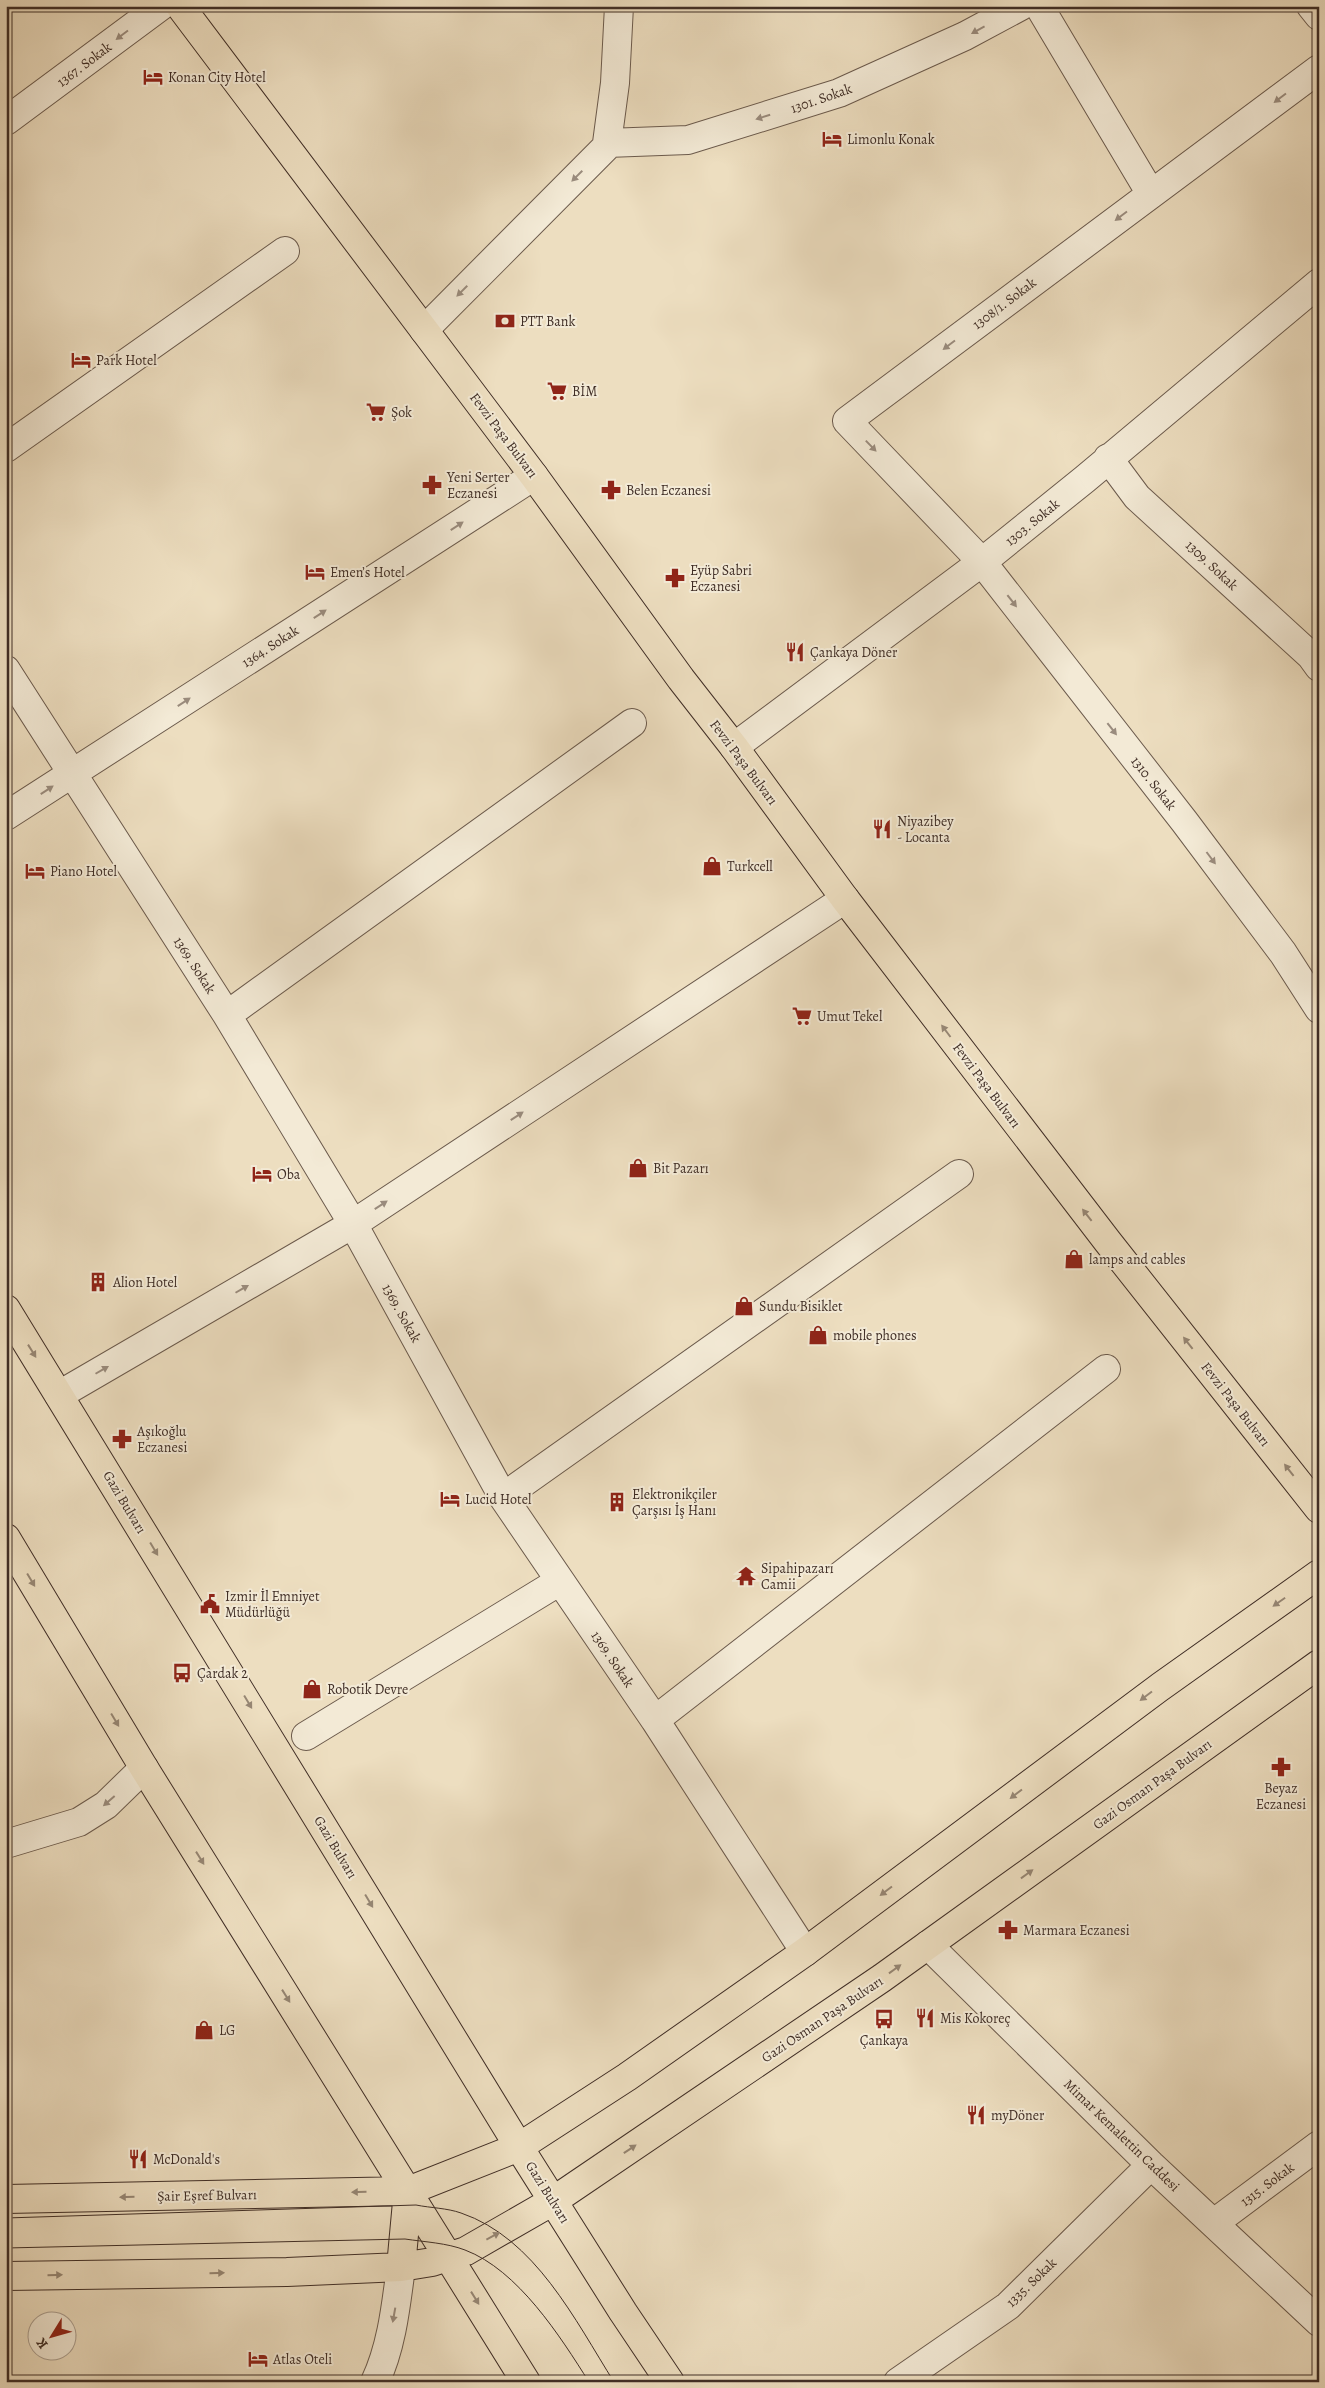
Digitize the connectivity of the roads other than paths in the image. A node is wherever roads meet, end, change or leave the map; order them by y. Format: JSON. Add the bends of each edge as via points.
{"nodes":[{"id":1,"x":162,"y":6,"type":"edge"},
{"id":2,"x":180,"y":6,"type":"edge"},
{"id":3,"x":619,"y":6,"type":"edge"},
{"id":4,"x":1021,"y":6,"type":"edge"},
{"id":5,"x":1039,"y":6,"type":"edge"},
{"id":6,"x":1311,"y":6,"type":"edge"},
{"id":7,"x":1319,"y":16,"type":"edge"},
{"id":8,"x":1319,"y":69,"type":"edge"},
{"id":9,"x":6,"y":122,"type":"edge"},
{"id":10,"x":609,"y":142,"type":"junction"},
{"id":11,"x":1151,"y":194,"type":"junction"},
{"id":12,"x":285,"y":251,"type":"dead end"},
{"id":13,"x":1319,"y":283,"type":"edge"},
{"id":14,"x":424,"y":330,"type":"junction"},
{"id":15,"x":6,"y":448,"type":"edge"},
{"id":16,"x":1108,"y":458,"type":"junction"},
{"id":17,"x":534,"y":476,"type":"junction"},
{"id":18,"x":982,"y":562,"type":"junction"},
{"id":19,"x":1319,"y":667,"type":"edge"},
{"id":20,"x":6,"y":670,"type":"edge"},
{"id":21,"x":632,"y":723,"type":"dead end"},
{"id":22,"x":734,"y":747,"type":"junction"},
{"id":23,"x":73,"y":774,"type":"junction"},
{"id":24,"x":6,"y":816,"type":"edge"},
{"id":25,"x":845,"y":900,"type":"junction"},
{"id":26,"x":1319,"y":1009,"type":"edge"},
{"id":27,"x":227,"y":1015,"type":"junction"},
{"id":28,"x":959,"y":1174,"type":"dead end"},
{"id":29,"x":353,"y":1224,"type":"junction"},
{"id":30,"x":6,"y":1309,"type":"edge"},
{"id":31,"x":1106,"y":1369,"type":"dead end"},
{"id":32,"x":59,"y":1395,"type":"junction"},
{"id":33,"x":503,"y":1496,"type":"junction"},
{"id":34,"x":1319,"y":1509,"type":"edge"},
{"id":35,"x":6,"y":1538,"type":"edge"},
{"id":36,"x":1319,"y":1574,"type":"edge"},
{"id":37,"x":560,"y":1581,"type":"junction"},
{"id":38,"x":1319,"y":1664,"type":"edge"},
{"id":39,"x":655,"y":1720,"type":"junction"},
{"id":40,"x":306,"y":1736,"type":"dead end"},
{"id":41,"x":144,"y":1768,"type":"junction"},
{"id":42,"x":6,"y":1844,"type":"edge"},
{"id":43,"x":928,"y":1945,"type":"junction"},
{"id":44,"x":805,"y":1952,"type":"junction"},
{"id":45,"x":1319,"y":2145,"type":"edge"},
{"id":46,"x":519,"y":2147,"type":"junction"},
{"id":47,"x":1151,"y":2165,"type":"junction"},
{"id":48,"x":408,"y":2191,"type":"junction"},
{"id":49,"x":6,"y":2199,"type":"edge"},
{"id":50,"x":553,"y":2201,"type":"junction"},
{"id":51,"x":1214,"y":2223,"type":"junction"},
{"id":52,"x":449,"y":2256,"type":"junction"},
{"id":53,"x":401,"y":2267,"type":"junction"},
{"id":54,"x":6,"y":2276,"type":"edge"},
{"id":55,"x":1319,"y":2322,"type":"edge"},
{"id":56,"x":375,"y":2382,"type":"edge"},
{"id":57,"x":526,"y":2382,"type":"edge"},
{"id":58,"x":670,"y":2382,"type":"edge"},
{"id":59,"x":898,"y":2382,"type":"edge"}],
"edges":[{"from":1,"to":9,"type":"street","name":"1367. Sokak","one_way":true},
{"from":2,"to":14,"type":"main road","name":"Fevzi Paşa Bulvarı"},
{"from":3,"to":10,"type":"street"},
{"from":4,"to":10,"type":"street","name":"1301. Sokak","one_way":true,"via":[[965,36],[839,93],[688,140]]},
{"from":5,"to":11,"type":"street"},
{"from":6,"to":7,"type":"street"},
{"from":8,"to":11,"type":"street","name":"1308/1. Sokak","one_way":true},
{"from":10,"to":14,"type":"street","one_way":true},
{"from":11,"to":18,"type":"street","name":"1308/1. Sokak","one_way":true,"via":[[847,421]]},
{"from":12,"to":15,"type":"street"},
{"from":13,"to":16,"type":"street","name":"1303. Sokak"},
{"from":14,"to":17,"type":"main road","name":"Fevzi Paşa Bulvarı"},
{"from":16,"to":18,"type":"street","name":"1303. Sokak"},
{"from":16,"to":19,"type":"street","name":"1309. Sokak","via":[[1137,496],[1312,656]]},
{"from":17,"to":22,"type":"main road","name":"Fevzi Paşa Bulvarı"},
{"from":23,"to":17,"type":"street","name":"1364. Sokak","one_way":true},
{"from":18,"to":22,"type":"street","name":"1303. Sokak"},
{"from":18,"to":26,"type":"street","name":"1310. Sokak","one_way":true,"via":[[1225,875],[1283,953]]},
{"from":20,"to":23,"type":"street","name":"1369. Sokak"},
{"from":21,"to":27,"type":"street"},
{"from":22,"to":25,"type":"main road","name":"Fevzi Paşa Bulvarı"},
{"from":24,"to":23,"type":"street","name":"1364. Sokak","one_way":true},
{"from":23,"to":27,"type":"street","name":"1369. Sokak"},
{"from":29,"to":25,"type":"street","one_way":true},
{"from":34,"to":25,"type":"main road","name":"Fevzi Paşa Bulvarı","one_way":true},
{"from":27,"to":29,"type":"street","name":"1369. Sokak"},
{"from":28,"to":33,"type":"street"},
{"from":32,"to":29,"type":"street","one_way":true},
{"from":29,"to":33,"type":"street","name":"1369. Sokak"},
{"from":30,"to":32,"type":"main road","name":"Gazi Bulvarı","one_way":true},
{"from":31,"to":39,"type":"street"},
{"from":32,"to":46,"type":"main road","name":"Gazi Bulvarı","one_way":true},
{"from":33,"to":37,"type":"street","name":"1369. Sokak"},
{"from":35,"to":41,"type":"main road","one_way":true},
{"from":36,"to":44,"type":"main road","one_way":true,"via":[[1152,1692]]},
{"from":37,"to":39,"type":"street","name":"1369. Sokak"},
{"from":37,"to":40,"type":"street"},
{"from":43,"to":38,"type":"main road","name":"Gazi Osman Paşa Bulvarı","one_way":true},
{"from":39,"to":44,"type":"street","name":"1369. Sokak"},
{"from":41,"to":42,"type":"street","one_way":true,"via":[[106,1804],[80,1822]]},
{"from":41,"to":48,"type":"main road","one_way":true},
{"from":43,"to":47,"type":"street","name":"Mimar Kemalettin Caddesi"},
{"from":50,"to":43,"type":"main road","name":"Gazi Osman Paşa Bulvarı","one_way":true},
{"from":44,"to":46,"type":"main road","via":[[627,2077]]},
{"from":45,"to":51,"type":"street","name":"1315. Sokak"},
{"from":46,"to":48,"type":"main road"},
{"from":46,"to":50,"type":"main road","name":"Gazi Bulvarı"},
{"from":47,"to":51,"type":"street","name":"Mimar Kemalettin Caddesi"},
{"from":47,"to":59,"type":"street","name":"1335. Sokak","via":[[1008,2306]]},
{"from":48,"to":49,"type":"main road","name":"Şair Eşref Bulvarı","one_way":true},
{"from":48,"to":52,"type":"main road"},
{"from":48,"to":53,"type":"main road"},
{"from":52,"to":50,"type":"main road","name":"Gazi Osman Paşa Bulvarı","one_way":true,"via":[[500,2232]]},
{"from":50,"to":58,"type":"main road","name":"Gazi Bulvarı"},
{"from":51,"to":55,"type":"street","name":"Mimar Kemalettin Caddesi"},
{"from":52,"to":53,"type":"main road","name":"Gazi Osman Paşa Bulvarı"},
{"from":52,"to":57,"type":"main road","one_way":true},
{"from":54,"to":53,"type":"main road","name":"Gazi Osman Paşa Bulvarı","one_way":true},
{"from":53,"to":56,"type":"street","one_way":true,"via":[[394,2318]]}]}
